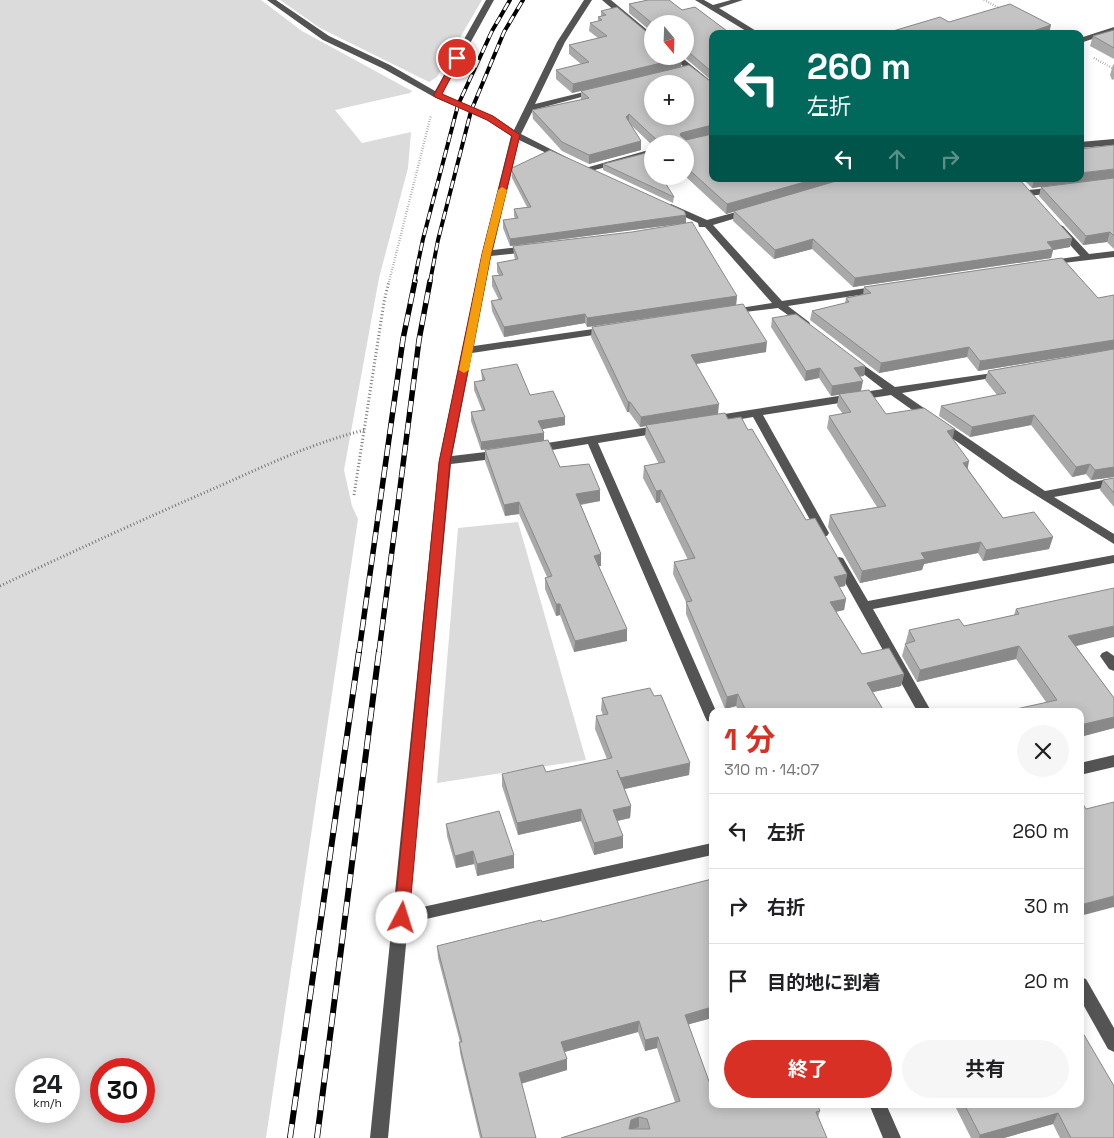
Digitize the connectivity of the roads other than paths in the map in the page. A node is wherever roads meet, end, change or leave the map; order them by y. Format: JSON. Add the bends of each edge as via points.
{"nodes":[{"id":1,"x":271,"y":0,"type":"edge"},
{"id":2,"x":490,"y":0,"type":"edge"},
{"id":3,"x":588,"y":0,"type":"edge"},
{"id":4,"x":606,"y":0,"type":"edge"},
{"id":5,"x":699,"y":0,"type":"edge"},
{"id":6,"x":739,"y":0,"type":"edge"},
{"id":7,"x":712,"y":8,"type":"junction"},
{"id":8,"x":1114,"y":29,"type":"edge"},
{"id":9,"x":750,"y":30,"type":"edge"},
{"id":10,"x":644,"y":31,"type":"edge"},
{"id":11,"x":1084,"y":40,"type":"edge"},
{"id":12,"x":685,"y":65,"type":"edge"},
{"id":13,"x":690,"y":69,"type":"junction"},
{"id":14,"x":681,"y":71,"type":"edge"},
{"id":15,"x":709,"y":84,"type":"edge"},
{"id":16,"x":605,"y":90,"type":"edge"},
{"id":17,"x":438,"y":95,"type":"junction"},
{"id":18,"x":529,"y":108,"type":"junction"},
{"id":19,"x":516,"y":135,"type":"junction"},
{"id":20,"x":1114,"y":142,"type":"edge"},
{"id":21,"x":1084,"y":145,"type":"edge"},
{"id":22,"x":644,"y":153,"type":"edge"},
{"id":23,"x":578,"y":164,"type":"junction"},
{"id":24,"x":604,"y":176,"type":"edge"},
{"id":25,"x":1067,"y":188,"type":"edge"},
{"id":26,"x":1029,"y":193,"type":"edge"},
{"id":27,"x":664,"y":204,"type":"edge"},
{"id":28,"x":764,"y":207,"type":"edge"},
{"id":29,"x":1055,"y":222,"type":"edge"},
{"id":30,"x":708,"y":224,"type":"junction"},
{"id":31,"x":688,"y":227,"type":"edge"},
{"id":32,"x":535,"y":248,"type":"edge"},
{"id":33,"x":487,"y":254,"type":"junction"},
{"id":34,"x":1114,"y":254,"type":"edge"},
{"id":35,"x":1087,"y":258,"type":"junction"},
{"id":36,"x":1039,"y":265,"type":"edge"},
{"id":37,"x":885,"y":288,"type":"edge"},
{"id":38,"x":779,"y":304,"type":"junction"},
{"id":39,"x":716,"y":314,"type":"edge"},
{"id":40,"x":613,"y":330,"type":"edge"},
{"id":41,"x":817,"y":333,"type":"edge"},
{"id":42,"x":468,"y":350,"type":"junction"},
{"id":43,"x":840,"y":351,"type":"edge"},
{"id":44,"x":1018,"y":370,"type":"edge"},
{"id":45,"x":894,"y":392,"type":"junction"},
{"id":46,"x":756,"y":413,"type":"junction"},
{"id":47,"x":698,"y":423,"type":"edge"},
{"id":48,"x":669,"y":428,"type":"edge"},
{"id":49,"x":592,"y":441,"type":"junction"},
{"id":50,"x":445,"y":462,"type":"junction"},
{"id":51,"x":1114,"y":482,"type":"edge"},
{"id":52,"x":1043,"y":496,"type":"junction"},
{"id":53,"x":1114,"y":540,"type":"edge"},
{"id":54,"x":1114,"y":559,"type":"edge"},
{"id":55,"x":865,"y":606,"type":"junction"},
{"id":56,"x":922,"y":708,"type":"edge"},
{"id":57,"x":709,"y":710,"type":"edge"},
{"id":58,"x":1114,"y":761,"type":"edge"},
{"id":59,"x":1084,"y":768,"type":"edge"},
{"id":60,"x":709,"y":850,"type":"edge"},
{"id":61,"x":402,"y":918,"type":"junction"},
{"id":62,"x":1084,"y":991,"type":"edge"},
{"id":63,"x":1114,"y":1044,"type":"edge"},
{"id":64,"x":880,"y":1108,"type":"edge"},
{"id":65,"x":380,"y":1138,"type":"edge"},
{"id":66,"x":892,"y":1138,"type":"edge"}],
"edges":[{"from":1,"to":17,"type":"street","via":[[326,38]]},
{"from":2,"to":17,"type":"street"},
{"from":3,"to":18,"type":"street","via":[[561,42]]},
{"from":4,"to":10,"type":"street"},
{"from":5,"to":7,"type":"street"},
{"from":6,"to":7,"type":"street"},
{"from":7,"to":9,"type":"street"},
{"from":8,"to":11,"type":"street"},
{"from":12,"to":13,"type":"street"},
{"from":13,"to":14,"type":"street"},
{"from":13,"to":15,"type":"street"},
{"from":16,"to":18,"type":"street"},
{"from":17,"to":19,"type":"street","via":[[490,118]]},
{"from":18,"to":19,"type":"street"},
{"from":19,"to":23,"type":"street"},
{"from":19,"to":33,"type":"street"},
{"from":20,"to":21,"type":"street"},
{"from":22,"to":23,"type":"street"},
{"from":23,"to":24,"type":"street"},
{"from":25,"to":26,"type":"street"},
{"from":27,"to":30,"type":"street"},
{"from":28,"to":30,"type":"street"},
{"from":29,"to":35,"type":"street"},
{"from":30,"to":31,"type":"street"},
{"from":30,"to":38,"type":"street"},
{"from":32,"to":33,"type":"street"},
{"from":33,"to":42,"type":"street"},
{"from":34,"to":35,"type":"street"},
{"from":35,"to":36,"type":"street"},
{"from":37,"to":38,"type":"street"},
{"from":38,"to":39,"type":"street"},
{"from":38,"to":41,"type":"street"},
{"from":40,"to":42,"type":"street"},
{"from":42,"to":50,"type":"street"},
{"from":43,"to":45,"type":"street"},
{"from":44,"to":45,"type":"street"},
{"from":45,"to":46,"type":"street"},
{"from":45,"to":52,"type":"street"},
{"from":46,"to":47,"type":"street"},
{"from":46,"to":55,"type":"street"},
{"from":48,"to":49,"type":"street"},
{"from":49,"to":50,"type":"street"},
{"from":49,"to":57,"type":"street"},
{"from":50,"to":61,"type":"street"},
{"from":51,"to":52,"type":"street"},
{"from":52,"to":53,"type":"street"},
{"from":54,"to":55,"type":"street"},
{"from":55,"to":56,"type":"street"},
{"from":58,"to":59,"type":"street"},
{"from":60,"to":61,"type":"street"},
{"from":61,"to":65,"type":"street"},
{"from":62,"to":63,"type":"street"},
{"from":64,"to":66,"type":"street"}]}
